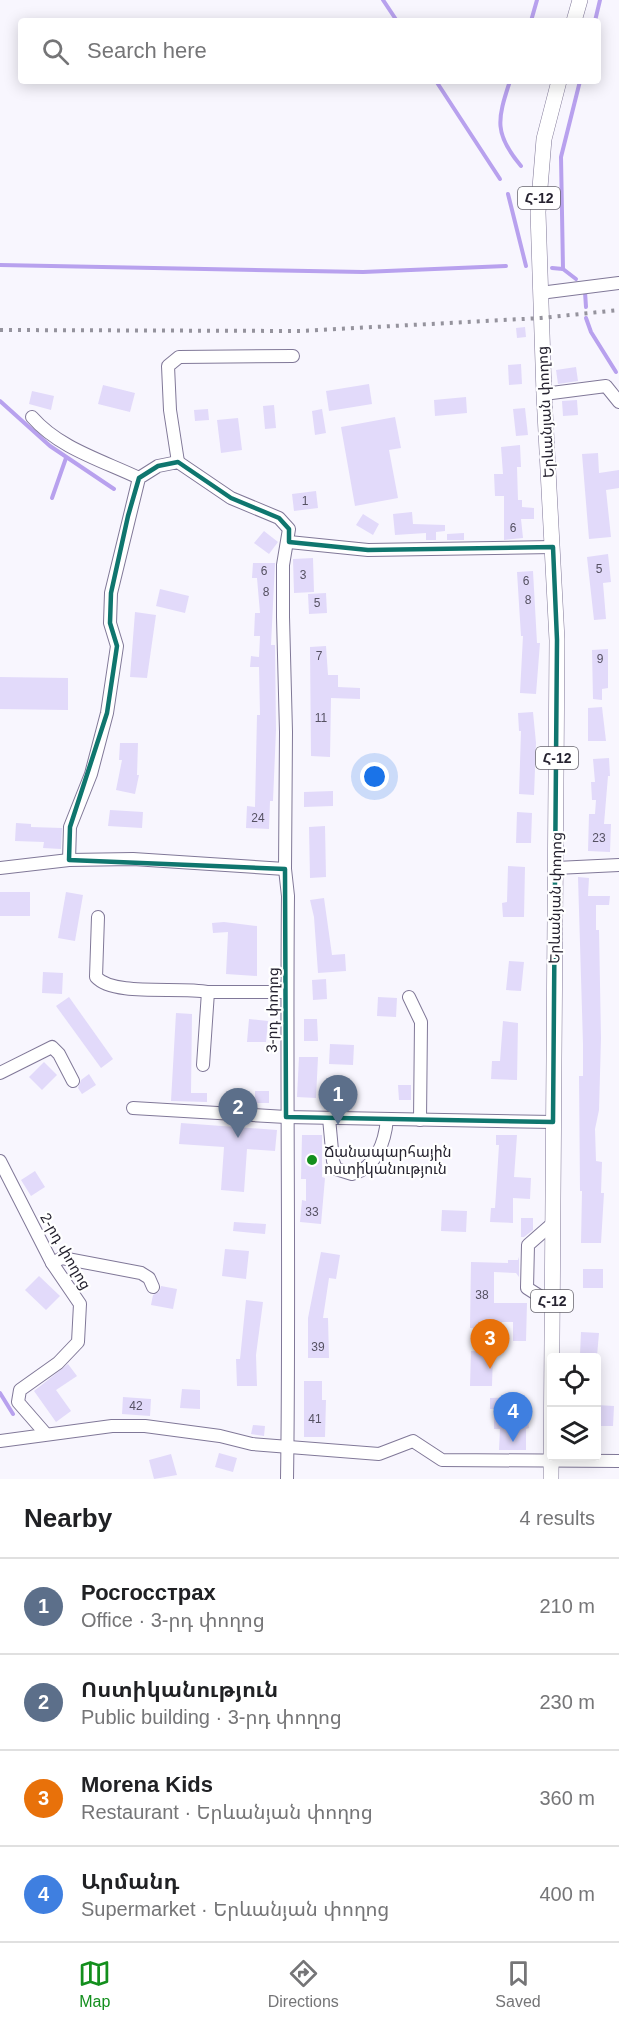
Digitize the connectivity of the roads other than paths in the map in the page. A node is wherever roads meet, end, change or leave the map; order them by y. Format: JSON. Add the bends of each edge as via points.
{"nodes":[{"id":1,"x":579,"y":0,"type":"edge"},
{"id":2,"x":575,"y":18,"type":"edge"},
{"id":3,"x":558,"y":84,"type":"edge"},
{"id":4,"x":619,"y":283,"type":"edge"},
{"id":5,"x":540,"y":293,"type":"junction"},
{"id":6,"x":293,"y":356,"type":"dead end"},
{"id":7,"x":544,"y":394,"type":"junction"},
{"id":8,"x":619,"y":402,"type":"edge"},
{"id":9,"x":32,"y":417,"type":"dead end"},
{"id":10,"x":178,"y":462,"type":"junction"},
{"id":11,"x":139,"y":478,"type":"junction"},
{"id":12,"x":289,"y":542,"type":"junction"},
{"id":13,"x":553,"y":547,"type":"junction"},
{"id":14,"x":69,"y":861,"type":"junction"},
{"id":15,"x":619,"y":865,"type":"edge"},
{"id":16,"x":0,"y":868,"type":"edge"},
{"id":17,"x":556,"y":868,"type":"junction"},
{"id":18,"x":285,"y":869,"type":"junction"},
{"id":19,"x":98,"y":917,"type":"dead end"},
{"id":20,"x":208,"y":992,"type":"junction"},
{"id":21,"x":287,"y":992,"type":"junction"},
{"id":22,"x":409,"y":997,"type":"dead end"},
{"id":23,"x":202,"y":1065,"type":"dead end"},
{"id":24,"x":0,"y":1072,"type":"edge"},
{"id":25,"x":73,"y":1081,"type":"dead end"},
{"id":26,"x":133,"y":1108,"type":"dead end"},
{"id":27,"x":286,"y":1117,"type":"junction"},
{"id":28,"x":329,"y":1118,"type":"junction"},
{"id":29,"x":387,"y":1119,"type":"junction"},
{"id":30,"x":420,"y":1120,"type":"junction"},
{"id":31,"x":553,"y":1122,"type":"junction"},
{"id":32,"x":0,"y":1161,"type":"edge"},
{"id":33,"x":552,"y":1224,"type":"junction"},
{"id":34,"x":52,"y":1263,"type":"junction"},
{"id":35,"x":153,"y":1287,"type":"dead end"},
{"id":36,"x":552,"y":1304,"type":"junction"},
{"id":37,"x":551,"y":1407,"type":"edge"},
{"id":38,"x":45,"y":1433,"type":"junction"},
{"id":39,"x":0,"y":1441,"type":"edge"},
{"id":40,"x":287,"y":1448,"type":"junction"},
{"id":41,"x":547,"y":1461,"type":"edge"},
{"id":42,"x":551,"y":1461,"type":"edge"},
{"id":43,"x":601,"y":1461,"type":"edge"},
{"id":44,"x":619,"y":1461,"type":"edge"},
{"id":45,"x":287,"y":1479,"type":"edge"},
{"id":46,"x":551,"y":1479,"type":"edge"}],
"edges":[{"from":1,"to":2,"type":"main road"},
{"from":3,"to":5,"type":"main road","number":"Հ-12","via":[[544,139],[539,179]]},
{"from":4,"to":5,"type":"street"},
{"from":5,"to":7,"type":"main road","name":"Երևանյան փողոց","number":"Հ-12"},
{"from":6,"to":10,"type":"street","via":[[179,357],[168,366]]},
{"from":7,"to":8,"type":"street","via":[[606,386]]},
{"from":7,"to":13,"type":"main road","name":"Երևանյան փողոց","number":"Հ-12"},
{"from":9,"to":11,"type":"street","via":[[61,442]]},
{"from":10,"to":11,"type":"street","via":[[158,466]]},
{"from":10,"to":12,"type":"street","via":[[231,498],[279,518],[289,529]]},
{"from":11,"to":14,"type":"street","via":[[111,593],[110,623],[117,646],[107,713],[91,774],[70,827]]},
{"from":12,"to":13,"type":"street","via":[[368,550]]},
{"from":12,"to":18,"type":"street","name":"3-րդ փողոց","via":[[283,565]]},
{"from":13,"to":17,"type":"main road","name":"Երևանյան փողոց","number":"Հ-12","via":[[557,640]]},
{"from":14,"to":16,"type":"street"},
{"from":14,"to":18,"type":"street","via":[[133,860]]},
{"from":15,"to":17,"type":"street"},
{"from":17,"to":31,"type":"main road","name":"Երևանյան փողոց","number":"Հ-12"},
{"from":18,"to":21,"type":"street","name":"3-րդ փողոց"},
{"from":19,"to":20,"type":"street","via":[[96,977],[102,984]]},
{"from":20,"to":21,"type":"street"},
{"from":20,"to":23,"type":"street"},
{"from":21,"to":27,"type":"street","name":"3-րդ փողոց"},
{"from":22,"to":30,"type":"street","via":[[421,1022]]},
{"from":24,"to":25,"type":"street","via":[[52,1047]]},
{"from":26,"to":27,"type":"street"},
{"from":27,"to":28,"type":"street"},
{"from":27,"to":40,"type":"street","name":"3-րդ փողոց"},
{"from":28,"to":29,"type":"street"},
{"from":28,"to":29,"type":"street","via":[[336,1169],[352,1174],[370,1166],[380,1149]]},
{"from":29,"to":30,"type":"street"},
{"from":30,"to":31,"type":"street"},
{"from":31,"to":33,"type":"main road","name":"Երևանյան փողոց","number":"Հ-12"},
{"from":32,"to":34,"type":"street","name":"2-րդ փողոց"},
{"from":33,"to":36,"type":"main road","name":"Երևանյան փողոց","number":"Հ-12"},
{"from":33,"to":36,"type":"street","via":[[528,1245],[527,1288]]},
{"from":34,"to":35,"type":"street","via":[[62,1258],[141,1273]]},
{"from":34,"to":38,"type":"street","name":"2-րդ փողոց","via":[[80,1304],[78,1342],[58,1363],[20,1390],[18,1402]]},
{"from":36,"to":37,"type":"main road","name":"Երևանյան փողոց","number":"Հ-12"},
{"from":38,"to":39,"type":"street"},
{"from":38,"to":40,"type":"street","via":[[145,1426]]},
{"from":40,"to":41,"type":"street","via":[[379,1454],[413,1442],[442,1460]]},
{"from":40,"to":45,"type":"street","name":"3-րդ փողոց"},
{"from":42,"to":46,"type":"main road","name":"Երևանյան փողոց","number":"Հ-12"},
{"from":43,"to":44,"type":"street"}]}
